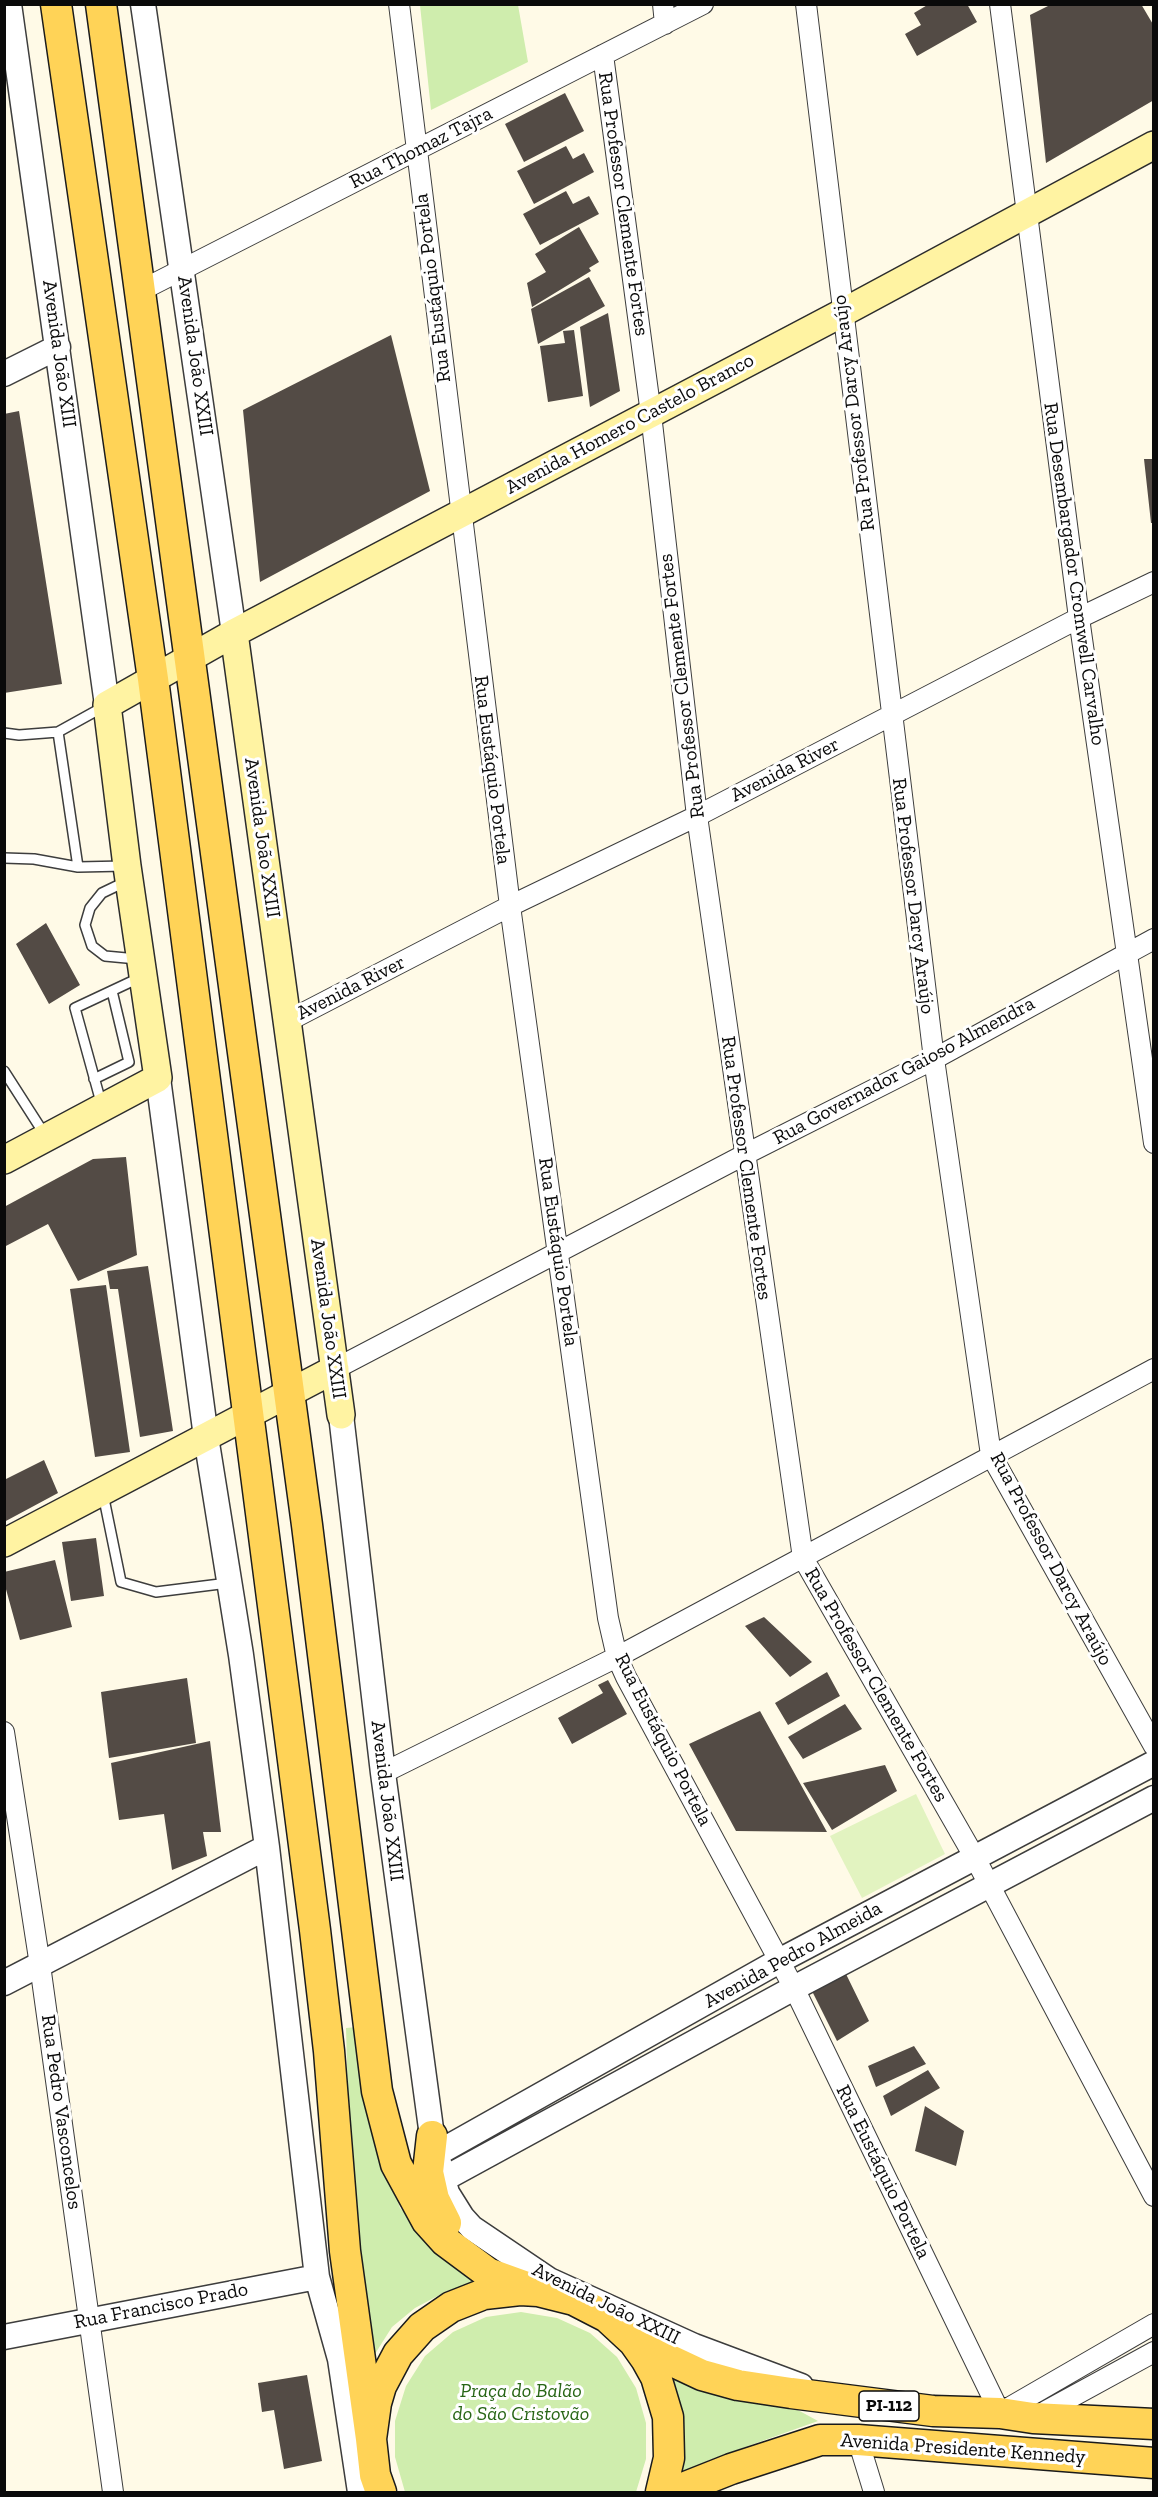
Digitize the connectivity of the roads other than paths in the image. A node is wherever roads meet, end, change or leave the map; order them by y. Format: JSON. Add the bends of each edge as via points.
{"nodes":[{"id":1,"x":9,"y":4,"type":"edge"},
{"id":2,"x":56,"y":4,"type":"edge"},
{"id":3,"x":101,"y":4,"type":"edge"},
{"id":4,"x":143,"y":4,"type":"edge"},
{"id":5,"x":399,"y":4,"type":"edge"},
{"id":6,"x":703,"y":4,"type":"edge"},
{"id":7,"x":806,"y":4,"type":"edge"},
{"id":8,"x":1000,"y":4,"type":"edge"},
{"id":9,"x":664,"y":14,"type":"edge"},
{"id":10,"x":603,"y":55,"type":"junction"},
{"id":11,"x":1154,"y":145,"type":"edge"},
{"id":12,"x":416,"y":151,"type":"junction"},
{"id":13,"x":1025,"y":214,"type":"junction"},
{"id":14,"x":183,"y":270,"type":"junction"},
{"id":15,"x":140,"y":291,"type":"junction"},
{"id":16,"x":842,"y":313,"type":"junction"},
{"id":17,"x":58,"y":347,"type":"junction"},
{"id":18,"x":4,"y":374,"type":"edge"},
{"id":19,"x":651,"y":414,"type":"junction"},
{"id":20,"x":460,"y":514,"type":"junction"},
{"id":21,"x":1154,"y":582,"type":"edge"},
{"id":22,"x":1079,"y":618,"type":"junction"},
{"id":23,"x":234,"y":633,"type":"junction"},
{"id":24,"x":190,"y":656,"type":"junction"},
{"id":25,"x":153,"y":679,"type":"junction"},
{"id":26,"x":107,"y":705,"type":"junction"},
{"id":27,"x":891,"y":715,"type":"junction"},
{"id":28,"x":58,"y":732,"type":"junction"},
{"id":29,"x":4,"y":733,"type":"edge"},
{"id":30,"x":696,"y":816,"type":"junction"},
{"id":31,"x":4,"y":858,"type":"edge"},
{"id":32,"x":78,"y":867,"type":"junction"},
{"id":33,"x":128,"y":873,"type":"junction"},
{"id":34,"x":510,"y":906,"type":"junction"},
{"id":35,"x":1154,"y":939,"type":"edge"},
{"id":36,"x":1127,"y":952,"type":"junction"},
{"id":37,"x":143,"y":968,"type":"junction"},
{"id":38,"x":112,"y":991,"type":"junction"},
{"id":39,"x":288,"y":1021,"type":"junction"},
{"id":40,"x":934,"y":1059,"type":"junction"},
{"id":41,"x":4,"y":1071,"type":"edge"},
{"id":42,"x":158,"y":1078,"type":"junction"},
{"id":43,"x":94,"y":1079,"type":"junction"},
{"id":44,"x":102,"y":1108,"type":"junction"},
{"id":45,"x":46,"y":1138,"type":"junction"},
{"id":46,"x":1154,"y":1143,"type":"edge"},
{"id":47,"x":744,"y":1155,"type":"junction"},
{"id":48,"x":4,"y":1160,"type":"edge"},
{"id":49,"x":558,"y":1254,"type":"junction"},
{"id":50,"x":335,"y":1369,"type":"junction"},
{"id":51,"x":1154,"y":1369,"type":"edge"},
{"id":52,"x":289,"y":1392,"type":"junction"},
{"id":53,"x":248,"y":1414,"type":"junction"},
{"id":54,"x":340,"y":1415,"type":"joint"},
{"id":55,"x":206,"y":1437,"type":"junction"},
{"id":56,"x":991,"y":1455,"type":"junction"},
{"id":57,"x":102,"y":1492,"type":"junction"},
{"id":58,"x":4,"y":1543,"type":"edge"},
{"id":59,"x":803,"y":1557,"type":"junction"},
{"id":60,"x":230,"y":1582,"type":"junction"},
{"id":61,"x":617,"y":1657,"type":"junction"},
{"id":62,"x":4,"y":1732,"type":"edge"},
{"id":63,"x":1154,"y":1746,"type":"edge"},
{"id":64,"x":1154,"y":1763,"type":"edge"},
{"id":65,"x":383,"y":1773,"type":"junction"},
{"id":66,"x":1154,"y":1798,"type":"edge"},
{"id":67,"x":267,"y":1847,"type":"junction"},
{"id":68,"x":975,"y":1858,"type":"junction"},
{"id":69,"x":988,"y":1884,"type":"junction"},
{"id":70,"x":779,"y":1961,"type":"junction"},
{"id":71,"x":40,"y":1965,"type":"junction"},
{"id":72,"x":4,"y":1983,"type":"edge"},
{"id":73,"x":794,"y":1988,"type":"junction"},
{"id":74,"x":336,"y":2140,"type":"junction"},
{"id":75,"x":434,"y":2145,"type":"junction"},
{"id":76,"x":442,"y":2180,"type":"junction"},
{"id":77,"x":1154,"y":2196,"type":"edge"},
{"id":78,"x":471,"y":2261,"type":"junction"},
{"id":79,"x":317,"y":2277,"type":"junction"},
{"id":80,"x":538,"y":2291,"type":"junction"},
{"id":81,"x":90,"y":2321,"type":"junction"},
{"id":82,"x":1154,"y":2324,"type":"edge"},
{"id":83,"x":4,"y":2337,"type":"edge"},
{"id":84,"x":634,"y":2342,"type":"junction"},
{"id":85,"x":1154,"y":2352,"type":"edge"},
{"id":86,"x":340,"y":2359,"type":"junction"},
{"id":87,"x":834,"y":2399,"type":"junction"},
{"id":88,"x":1000,"y":2413,"type":"junction"},
{"id":89,"x":1033,"y":2418,"type":"junction"},
{"id":90,"x":1154,"y":2424,"type":"edge"},
{"id":91,"x":371,"y":2439,"type":"junction"},
{"id":92,"x":858,"y":2440,"type":"junction"},
{"id":93,"x":1154,"y":2463,"type":"edge"},
{"id":94,"x":731,"y":2469,"type":"junction"},
{"id":95,"x":372,"y":2488,"type":"edge"},
{"id":96,"x":113,"y":2493,"type":"edge"},
{"id":97,"x":661,"y":2493,"type":"edge"},
{"id":98,"x":672,"y":2493,"type":"edge"},
{"id":99,"x":703,"y":2493,"type":"edge"},
{"id":100,"x":874,"y":2493,"type":"edge"}],
"edges":[{"from":1,"to":17,"type":"street","name":"Avenida João XIII"},
{"from":2,"to":25,"type":"main road"},
{"from":3,"to":15,"type":"main road","name":"Avenida João XXIII"},
{"from":4,"to":14,"type":"street","name":"Avenida João XXIII"},
{"from":5,"to":12,"type":"street","name":"Rua Eustáquio Portela"},
{"from":6,"to":9,"type":"street","name":"Rua Thomaz Tajra"},
{"from":7,"to":16,"type":"street","name":"Rua Professor Darcy Araújo"},
{"from":8,"to":13,"type":"street","name":"Rua Desembargador Cromwell Carvalho"},
{"from":9,"to":10,"type":"street","name":"Rua Thomaz Tajra"},
{"from":10,"to":12,"type":"street","name":"Rua Thomaz Tajra"},
{"from":10,"to":19,"type":"street","name":"Rua Professor Clemente Fortes"},
{"from":11,"to":13,"type":"main road","name":"Avenida Homero Castelo Branco"},
{"from":12,"to":14,"type":"street","name":"Rua Thomaz Tajra"},
{"from":12,"to":20,"type":"street","name":"Rua Eustáquio Portela"},
{"from":13,"to":16,"type":"main road","name":"Avenida Homero Castelo Branco"},
{"from":13,"to":22,"type":"street","name":"Rua Desembargador Cromwell Carvalho"},
{"from":14,"to":15,"type":"street","name":"Rua Thomaz Tajra"},
{"from":14,"to":23,"type":"street","name":"Avenida João XXIII"},
{"from":15,"to":24,"type":"main road","name":"Avenida João XXIII"},
{"from":16,"to":19,"type":"main road","name":"Avenida Homero Castelo Branco"},
{"from":16,"to":27,"type":"street","name":"Rua Professor Darcy Araújo"},
{"from":17,"to":18,"type":"street"},
{"from":17,"to":26,"type":"street","name":"Avenida João XIII"},
{"from":19,"to":20,"type":"main road","name":"Avenida Homero Castelo Branco"},
{"from":19,"to":30,"type":"street","name":"Rua Professor Clemente Fortes"},
{"from":20,"to":23,"type":"main road","name":"Avenida Homero Castelo Branco"},
{"from":20,"to":34,"type":"street","name":"Rua Eustáquio Portela"},
{"from":21,"to":22,"type":"street","name":"Avenida River"},
{"from":22,"to":27,"type":"street","name":"Avenida River"},
{"from":22,"to":36,"type":"street","name":"Rua Desembargador Cromwell Carvalho"},
{"from":23,"to":24,"type":"main road","name":"Avenida Homero Castelo Branco"},
{"from":23,"to":39,"type":"main road","name":"Avenida João XXIII"},
{"from":24,"to":25,"type":"main road","name":"Avenida Homero Castelo Branco"},
{"from":24,"to":52,"type":"main road","name":"Avenida João XXIII"},
{"from":25,"to":26,"type":"main road","name":"Avenida Homero Castelo Branco"},
{"from":25,"to":53,"type":"main road"},
{"from":26,"to":28,"type":"lane"},
{"from":26,"to":33,"type":"main road"},
{"from":27,"to":30,"type":"street","name":"Avenida River"},
{"from":27,"to":40,"type":"street","name":"Rua Professor Darcy Araújo"},
{"from":28,"to":29,"type":"lane"},
{"from":28,"to":32,"type":"lane"},
{"from":30,"to":34,"type":"street","name":"Avenida River"},
{"from":30,"to":47,"type":"street","name":"Rua Professor Clemente Fortes"},
{"from":31,"to":32,"type":"lane"},
{"from":32,"to":33,"type":"lane"},
{"from":33,"to":37,"type":"main road"},
{"from":33,"to":37,"type":"lane","via":[[102,893],[90,908],[85,925],[92,946],[105,956]]},
{"from":34,"to":39,"type":"street","name":"Avenida River"},
{"from":34,"to":49,"type":"street","name":"Rua Eustáquio Portela"},
{"from":35,"to":36,"type":"street","name":"Rua Governador Gaioso Almendra"},
{"from":36,"to":40,"type":"street","name":"Rua Governador Gaioso Almendra"},
{"from":36,"to":46,"type":"street","name":"Rua Desembargador Cromwell Carvalho"},
{"from":37,"to":38,"type":"lane"},
{"from":37,"to":42,"type":"main road"},
{"from":38,"to":43,"type":"lane","via":[[129,1062]]},
{"from":38,"to":43,"type":"lane","via":[[75,1008]]},
{"from":39,"to":50,"type":"main road","name":"Avenida João XXIII"},
{"from":40,"to":47,"type":"street","name":"Rua Governador Gaioso Almendra"},
{"from":40,"to":56,"type":"street","name":"Rua Professor Darcy Araújo"},
{"from":41,"to":45,"type":"lane"},
{"from":42,"to":44,"type":"main road"},
{"from":42,"to":55,"type":"street"},
{"from":43,"to":44,"type":"lane"},
{"from":44,"to":45,"type":"main road"},
{"from":45,"to":48,"type":"main road"},
{"from":47,"to":49,"type":"street","name":"Rua Governador Gaioso Almendra"},
{"from":47,"to":59,"type":"street","name":"Rua Professor Clemente Fortes"},
{"from":49,"to":50,"type":"street","name":"Rua Governador Gaioso Almendra"},
{"from":49,"to":61,"type":"street","name":"Rua Eustáquio Portela","via":[[608,1618]]},
{"from":50,"to":52,"type":"main road"},
{"from":50,"to":54,"type":"main road","name":"Avenida João XXIII"},
{"from":51,"to":56,"type":"street"},
{"from":52,"to":53,"type":"main road"},
{"from":52,"to":78,"type":"main road","name":"Avenida João XXIII","via":[[377,2091],[396,2164],[408,2188],[427,2221]]},
{"from":53,"to":55,"type":"main road"},
{"from":53,"to":74,"type":"main road","via":[[315,1930]]},
{"from":54,"to":65,"type":"street","name":"Avenida João XXIII"},
{"from":55,"to":57,"type":"main road"},
{"from":55,"to":60,"type":"street"},
{"from":56,"to":59,"type":"street"},
{"from":56,"to":63,"type":"street","name":"Rua Professor Darcy Araújo"},
{"from":57,"to":58,"type":"main road"},
{"from":57,"to":60,"type":"lane","via":[[121,1582],[156,1592]]},
{"from":59,"to":61,"type":"street"},
{"from":59,"to":68,"type":"street","name":"Rua Professor Clemente Fortes"},
{"from":60,"to":67,"type":"street"},
{"from":61,"to":65,"type":"street"},
{"from":61,"to":70,"type":"street","name":"Rua Eustáquio Portela"},
{"from":62,"to":71,"type":"street","name":"Rua Pedro Vasconcelos"},
{"from":64,"to":68,"type":"street","name":"Avenida Pedro Almeida"},
{"from":65,"to":75,"type":"street","name":"Avenida João XXIII"},
{"from":66,"to":69,"type":"street","name":"Avenida Pedro Almeida"},
{"from":67,"to":71,"type":"street"},
{"from":67,"to":79,"type":"street"},
{"from":68,"to":69,"type":"street","name":"Rua Professor Clemente Fortes"},
{"from":68,"to":70,"type":"street","name":"Avenida Pedro Almeida"},
{"from":69,"to":73,"type":"street","name":"Avenida Pedro Almeida"},
{"from":69,"to":77,"type":"street","name":"Rua Professor Clemente Fortes"},
{"from":70,"to":73,"type":"street","name":"Rua Eustáquio Portela"},
{"from":70,"to":75,"type":"street","name":"Avenida Pedro Almeida"},
{"from":71,"to":72,"type":"street"},
{"from":71,"to":81,"type":"street","name":"Rua Pedro Vasconcelos"},
{"from":73,"to":76,"type":"street","name":"Avenida Pedro Almeida"},
{"from":73,"to":88,"type":"street","name":"Rua Eustáquio Portela"},
{"from":74,"to":86,"type":"main road","via":[[329,2174]]},
{"from":74,"to":91,"type":"main road","via":[[345,2251]]},
{"from":75,"to":76,"type":"street","name":"Avenida João XXIII"},
{"from":75,"to":78,"type":"main road","via":[[428,2172],[434,2199]]},
{"from":76,"to":87,"type":"street","name":"Avenida João XXIII","via":[[452,2202],[472,2228],[549,2280],[694,2346]]},
{"from":78,"to":80,"type":"main road","name":"Avenida João XXIII","via":[[488,2273]]},
{"from":79,"to":81,"type":"street","name":"Rua Francisco Prado"},
{"from":79,"to":86,"type":"street"},
{"from":80,"to":84,"type":"main road","via":[[574,2300],[606,2318]]},
{"from":80,"to":91,"type":"main road","via":[[502,2291],[468,2299],[422,2327],[388,2370],[376,2403]]},
{"from":81,"to":83,"type":"street","name":"Rua Francisco Prado"},
{"from":81,"to":96,"type":"street","name":"Rua Pedro Vasconcelos"},
{"from":82,"to":88,"type":"street"},
{"from":84,"to":87,"type":"main road","name":"Avenida Presidente Kennedy","number":"PI-112","via":[[702,2375],[738,2385]]},
{"from":84,"to":97,"type":"main road","via":[[656,2377],[668,2417],[669,2458]]},
{"from":85,"to":89,"type":"street"},
{"from":86,"to":95,"type":"street"},
{"from":87,"to":88,"type":"main road","name":"Avenida Presidente Kennedy","number":"PI-112","via":[[933,2411]]},
{"from":88,"to":89,"type":"main road","name":"Avenida Presidente Kennedy","number":"PI-112"},
{"from":89,"to":90,"type":"main road","name":"Avenida Presidente Kennedy","number":"PI-112"},
{"from":91,"to":95,"type":"main road"},
{"from":92,"to":93,"type":"main road","name":"Avenida Presidente Kennedy","number":"PI-112"},
{"from":92,"to":94,"type":"main road","name":"Avenida Presidente Kennedy","number":"PI-112","via":[[820,2440]]},
{"from":92,"to":100,"type":"street"},
{"from":94,"to":98,"type":"main road","name":"Avenida Presidente Kennedy","number":"PI-112"},
{"from":94,"to":99,"type":"main road"}]}
